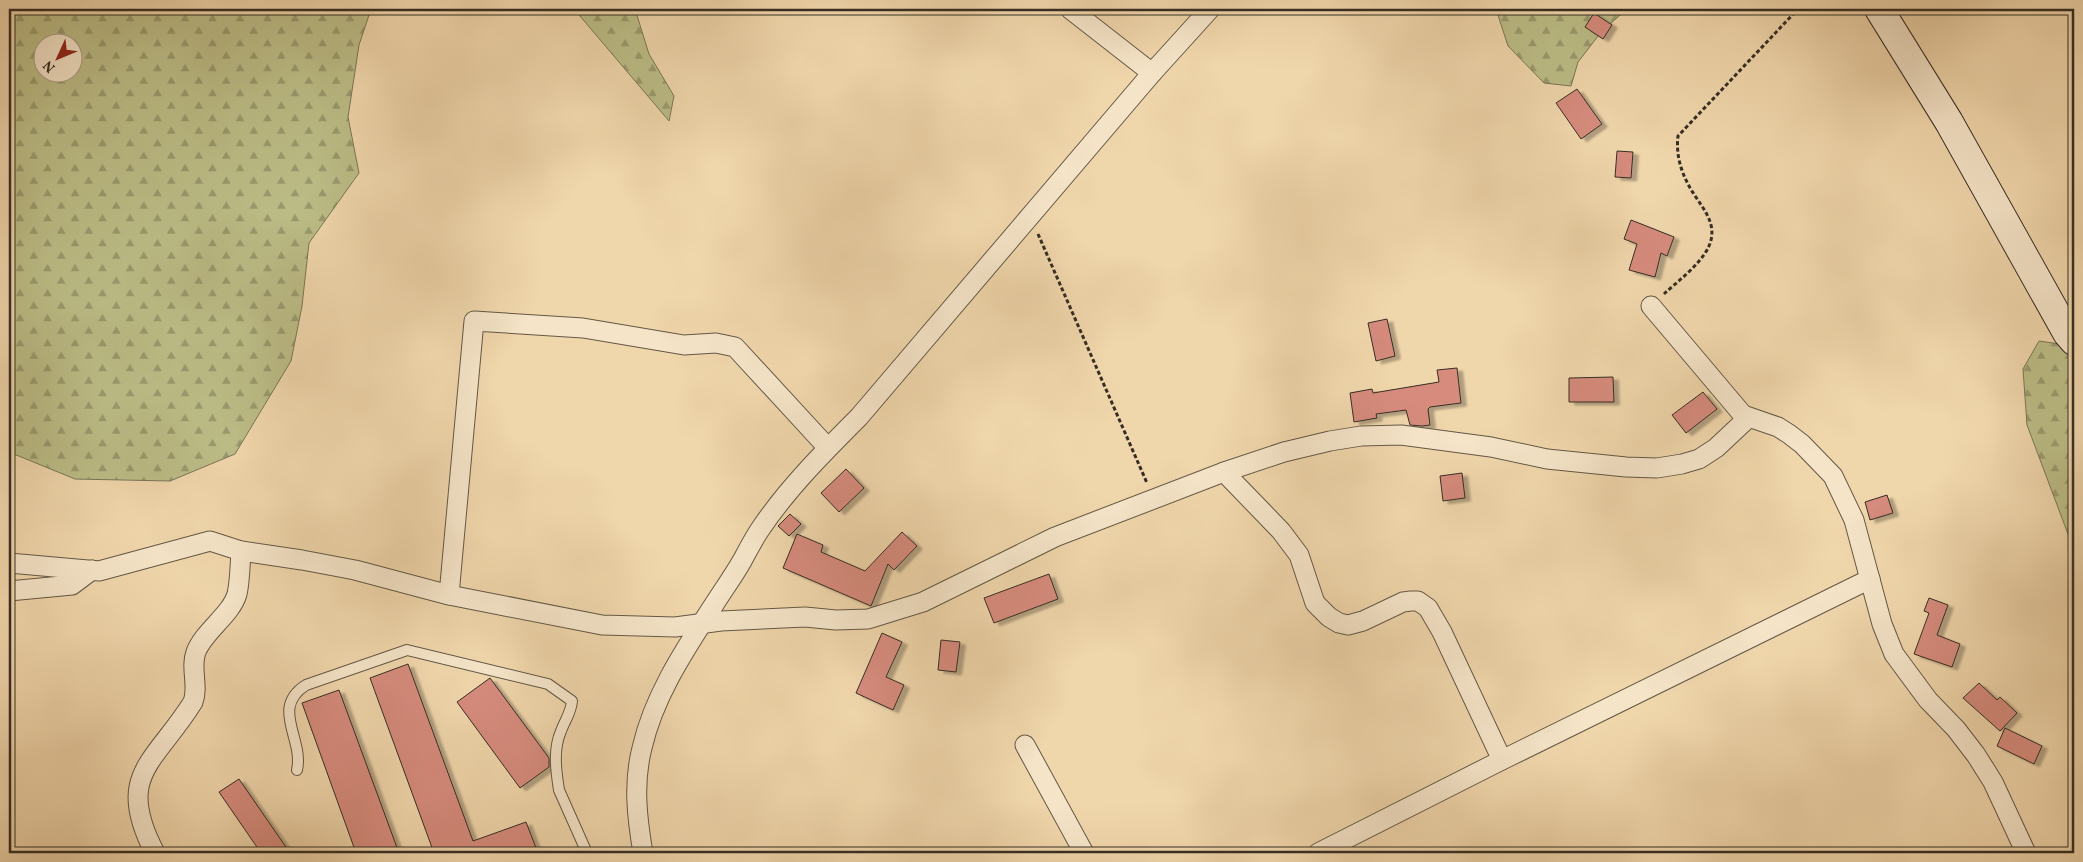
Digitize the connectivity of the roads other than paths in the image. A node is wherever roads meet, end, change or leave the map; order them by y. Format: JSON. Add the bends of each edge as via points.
{"nodes":[{"id":1,"x":1070,"y":9,"type":"edge"},
{"id":2,"x":1210,"y":9,"type":"edge"},
{"id":3,"x":1879,"y":9,"type":"edge"},
{"id":4,"x":1152,"y":73,"type":"junction"},
{"id":5,"x":1651,"y":306,"type":"road end"},
{"id":6,"x":2074,"y":341,"type":"edge"},
{"id":7,"x":1748,"y":418,"type":"junction"},
{"id":8,"x":828,"y":448,"type":"junction"},
{"id":9,"x":1224,"y":472,"type":"junction"},
{"id":10,"x":241,"y":552,"type":"junction"},
{"id":11,"x":9,"y":563,"type":"edge"},
{"id":12,"x":92,"y":570,"type":"junction"},
{"id":13,"x":1870,"y":579,"type":"junction"},
{"id":14,"x":9,"y":591,"type":"edge"},
{"id":15,"x":449,"y":595,"type":"junction"},
{"id":16,"x":701,"y":624,"type":"junction"},
{"id":17,"x":1025,"y":745,"type":"dead end"},
{"id":18,"x":1502,"y":760,"type":"junction"},
{"id":19,"x":297,"y":770,"type":"dead end"},
{"id":20,"x":155,"y":853,"type":"edge"},
{"id":21,"x":586,"y":853,"type":"edge"},
{"id":22,"x":643,"y":853,"type":"edge"},
{"id":23,"x":1084,"y":853,"type":"edge"},
{"id":24,"x":1318,"y":853,"type":"edge"},
{"id":25,"x":2026,"y":853,"type":"edge"}],
"edges":[{"from":1,"to":4,"type":"street"},
{"from":2,"to":4,"type":"street"},
{"from":3,"to":6,"type":"street","via":[[1949,122]]},
{"from":4,"to":8,"type":"street","via":[[859,417]]},
{"from":5,"to":7,"type":"street","via":[[1730,402]]},
{"from":7,"to":9,"type":"street","via":[[1707,454],[1689,463],[1657,468],[1548,459],[1389,435],[1361,436],[1284,452]]},
{"from":7,"to":13,"type":"street","via":[[1778,427],[1789,434],[1833,476],[1854,520]]},
{"from":8,"to":15,"type":"street","via":[[735,347],[716,343],[684,345],[583,328],[474,321]]},
{"from":8,"to":16,"type":"street","via":[[760,529]]},
{"from":9,"to":16,"type":"street","via":[[1031,547],[923,602],[868,619],[758,618]]},
{"from":9,"to":18,"type":"street","via":[[1281,531],[1299,555],[1315,603],[1329,617],[1348,625],[1363,622],[1403,602],[1418,601],[1428,608]]},
{"from":10,"to":12,"type":"street","via":[[210,541],[123,566]]},
{"from":10,"to":15,"type":"street","via":[[355,570]]},
{"from":10,"to":20,"type":"street","via":[[237,596],[196,652],[193,702],[144,770],[138,789],[140,821]]},
{"from":11,"to":12,"type":"street"},
{"from":12,"to":14,"type":"street","via":[[72,585]]},
{"from":13,"to":18,"type":"street"},
{"from":13,"to":25,"type":"street","via":[[1894,654],[1928,700],[1976,755],[1993,782]]},
{"from":15,"to":16,"type":"street","via":[[602,625],[675,627]]},
{"from":16,"to":22,"type":"street","via":[[661,692],[641,748],[636,798]]},
{"from":17,"to":23,"type":"street"},
{"from":18,"to":24,"type":"street"},
{"from":19,"to":21,"type":"lane","via":[[298,754],[289,720],[289,703],[297,691],[390,654],[408,650],[548,684],[572,701],[557,744],[558,780],[559,790]]}]}
